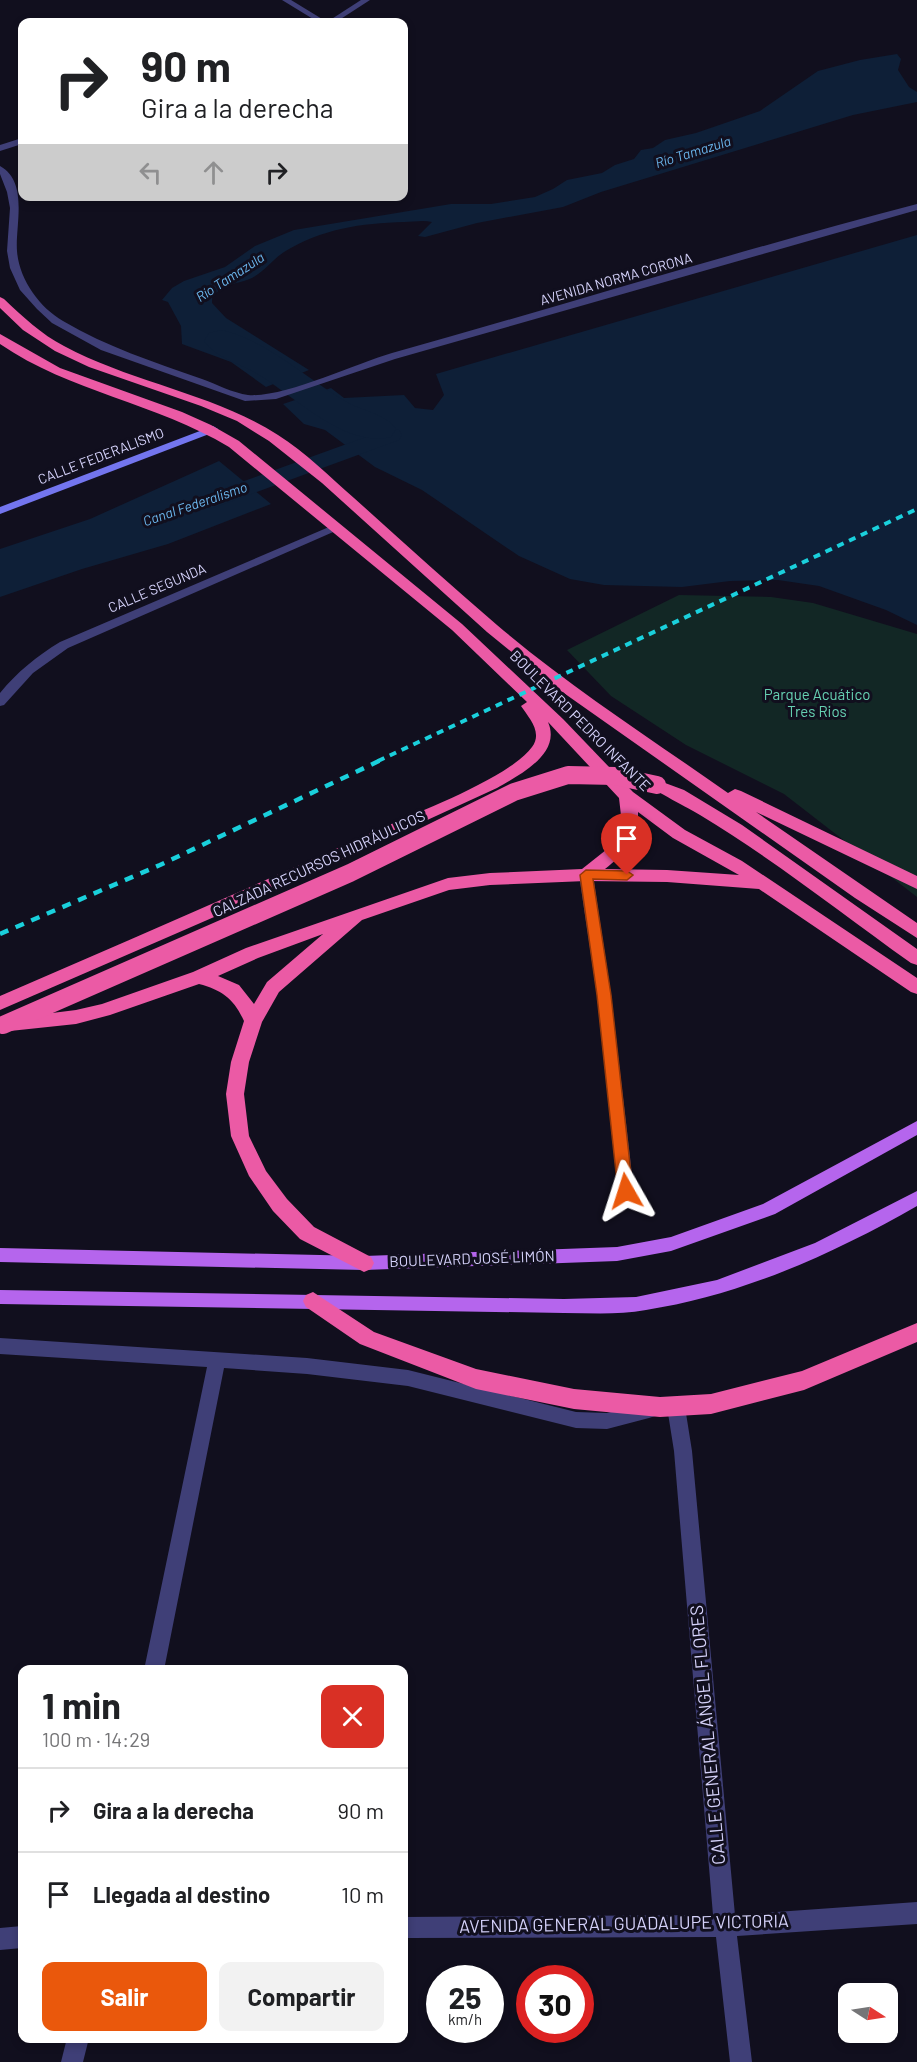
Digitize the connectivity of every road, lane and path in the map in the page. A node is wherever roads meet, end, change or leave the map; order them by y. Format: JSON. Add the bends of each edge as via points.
{"nodes":[{"id":1,"x":286,"y":0,"type":"edge"},
{"id":2,"x":366,"y":0,"type":"edge"},
{"id":3,"x":316,"y":18,"type":"edge"},
{"id":4,"x":337,"y":18,"type":"edge"},
{"id":5,"x":18,"y":142,"type":"edge"},
{"id":6,"x":0,"y":148,"type":"edge"},
{"id":7,"x":0,"y":169,"type":"edge"},
{"id":8,"x":917,"y":207,"type":"edge"},
{"id":9,"x":0,"y":301,"type":"edge"},
{"id":10,"x":0,"y":338,"type":"edge"},
{"id":11,"x":213,"y":429,"type":"junction"},
{"id":12,"x":0,"y":511,"type":"edge"},
{"id":13,"x":336,"y":527,"type":"junction"},
{"id":14,"x":457,"y":627,"type":"junction"},
{"id":15,"x":6,"y":684,"type":"edge"},
{"id":16,"x":0,"y":702,"type":"edge"},
{"id":17,"x":692,"y":776,"type":"junction"},
{"id":18,"x":627,"y":796,"type":"junction"},
{"id":19,"x":586,"y":875,"type":"junction"},
{"id":20,"x":917,"y":883,"type":"edge"},
{"id":21,"x":766,"y":884,"type":"junction"},
{"id":22,"x":356,"y":916,"type":"junction"},
{"id":23,"x":917,"y":932,"type":"edge"},
{"id":24,"x":917,"y":958,"type":"edge"},
{"id":25,"x":199,"y":977,"type":"junction"},
{"id":26,"x":917,"y":987,"type":"edge"},
{"id":27,"x":0,"y":1003,"type":"edge"},
{"id":28,"x":253,"y":1021,"type":"junction"},
{"id":29,"x":2,"y":1025,"type":"edge"},
{"id":30,"x":917,"y":1127,"type":"edge"},
{"id":31,"x":626,"y":1191,"type":"dead end"},
{"id":32,"x":917,"y":1198,"type":"edge"},
{"id":33,"x":0,"y":1255,"type":"edge"},
{"id":34,"x":364,"y":1263,"type":"junction"},
{"id":35,"x":0,"y":1297,"type":"edge"},
{"id":36,"x":313,"y":1301,"type":"junction"},
{"id":37,"x":917,"y":1332,"type":"edge"},
{"id":38,"x":0,"y":1346,"type":"edge"},
{"id":39,"x":217,"y":1359,"type":"junction"},
{"id":40,"x":668,"y":1407,"type":"junction"},
{"id":41,"x":155,"y":1665,"type":"edge"},
{"id":42,"x":917,"y":1913,"type":"edge"},
{"id":43,"x":725,"y":1926,"type":"junction"},
{"id":44,"x":408,"y":1928,"type":"edge"},
{"id":45,"x":18,"y":1937,"type":"edge"},
{"id":46,"x":0,"y":1939,"type":"edge"},
{"id":47,"x":77,"y":2043,"type":"edge"},
{"id":48,"x":72,"y":2062,"type":"edge"},
{"id":49,"x":741,"y":2062,"type":"edge"}],
"edges":[{"from":1,"to":3,"type":"street"},
{"from":2,"to":4,"type":"street"},
{"from":5,"to":6,"type":"street"},
{"from":7,"to":8,"type":"street","name":"AVENIDA NORMA CORONA","via":[[7,177],[15,208],[15,267],[25,290],[40,307],[56,321],[105,348],[245,398],[272,397],[402,353]]},
{"from":9,"to":17,"type":"highway","name":"BOULEVARD PEDRO INFANTE","via":[[26,327],[74,356],[198,400],[276,440],[512,645],[588,705]]},
{"from":10,"to":11,"type":"highway","name":"BOULEVARD PEDRO INFANTE","via":[[38,363],[81,382],[189,417]]},
{"from":11,"to":12,"type":"main road","name":"CALLE FEDERALISMO"},
{"from":11,"to":13,"type":"highway","name":"BOULEVARD PEDRO INFANTE"},
{"from":13,"to":14,"type":"highway","name":"BOULEVARD PEDRO INFANTE"},
{"from":13,"to":15,"type":"street","name":"CALLE SEGUNDA","via":[[64,645]]},
{"from":14,"to":18,"type":"highway","name":"BOULEVARD PEDRO INFANTE","via":[[558,723]]},
{"from":14,"to":27,"type":"highway","name":"CALZADA RECURSOS HIDRÁULICOS","via":[[516,689],[540,721],[544,732],[537,751],[507,775],[460,799]]},
{"from":15,"to":16,"type":"street","name":"CALLE SEGUNDA"},
{"from":17,"to":20,"type":"highway"},
{"from":17,"to":23,"type":"highway","name":"BOULEVARD PEDRO INFANTE"},
{"from":18,"to":19,"type":"highway","via":[[633,817],[626,841]]},
{"from":18,"to":21,"type":"highway","name":"BOULEVARD PEDRO INFANTE","via":[[679,834]]},
{"from":19,"to":21,"type":"highway","via":[[667,876]]},
{"from":19,"to":22,"type":"highway","via":[[448,884]]},
{"from":19,"to":31,"type":"street"},
{"from":21,"to":26,"type":"highway","name":"BOULEVARD PEDRO INFANTE"},
{"from":22,"to":25,"type":"highway","via":[[252,953]]},
{"from":22,"to":28,"type":"highway","via":[[273,987]]},
{"from":24,"to":29,"type":"highway","name":"CALZADA RECURSOS HIDRÁULICOS","bridge":true,"via":[[736,829],[678,794],[615,776],[568,775],[514,792],[350,873]]},
{"from":25,"to":28,"type":"highway","via":[[232,988],[245,1002]]},
{"from":25,"to":29,"type":"highway","via":[[76,1017]]},
{"from":28,"to":34,"type":"highway","via":[[235,1095],[240,1136],[259,1176],[307,1233]]},
{"from":30,"to":34,"type":"main road","name":"BOULEVARD JOSÉ LIMÓN","via":[[768,1209],[672,1244],[617,1254]]},
{"from":32,"to":36,"type":"main road","via":[[805,1256],[710,1289],[645,1304]]},
{"from":33,"to":34,"type":"main road","name":"BOULEVARD JOSÉ LIMÓN"},
{"from":35,"to":36,"type":"main road"},
{"from":36,"to":40,"type":"highway","via":[[367,1338],[476,1379],[574,1399]]},
{"from":37,"to":40,"type":"highway","via":[[804,1380],[711,1404]]},
{"from":38,"to":39,"type":"street"},
{"from":39,"to":40,"type":"street","via":[[408,1378],[576,1420],[607,1421]]},
{"from":39,"to":41,"type":"street"},
{"from":40,"to":43,"type":"street","name":"CALLE GENERAL ÁNGEL FLORES","via":[[683,1451]]},
{"from":42,"to":43,"type":"street","name":"AVENIDA GENERAL GUADALUPE VICTORIA"},
{"from":43,"to":44,"type":"street","name":"AVENIDA GENERAL GUADALUPE VICTORIA"},
{"from":43,"to":49,"type":"street","name":"CALLE GENERAL ÁNGEL FLORES"},
{"from":45,"to":46,"type":"street"},
{"from":47,"to":48,"type":"street"}]}
